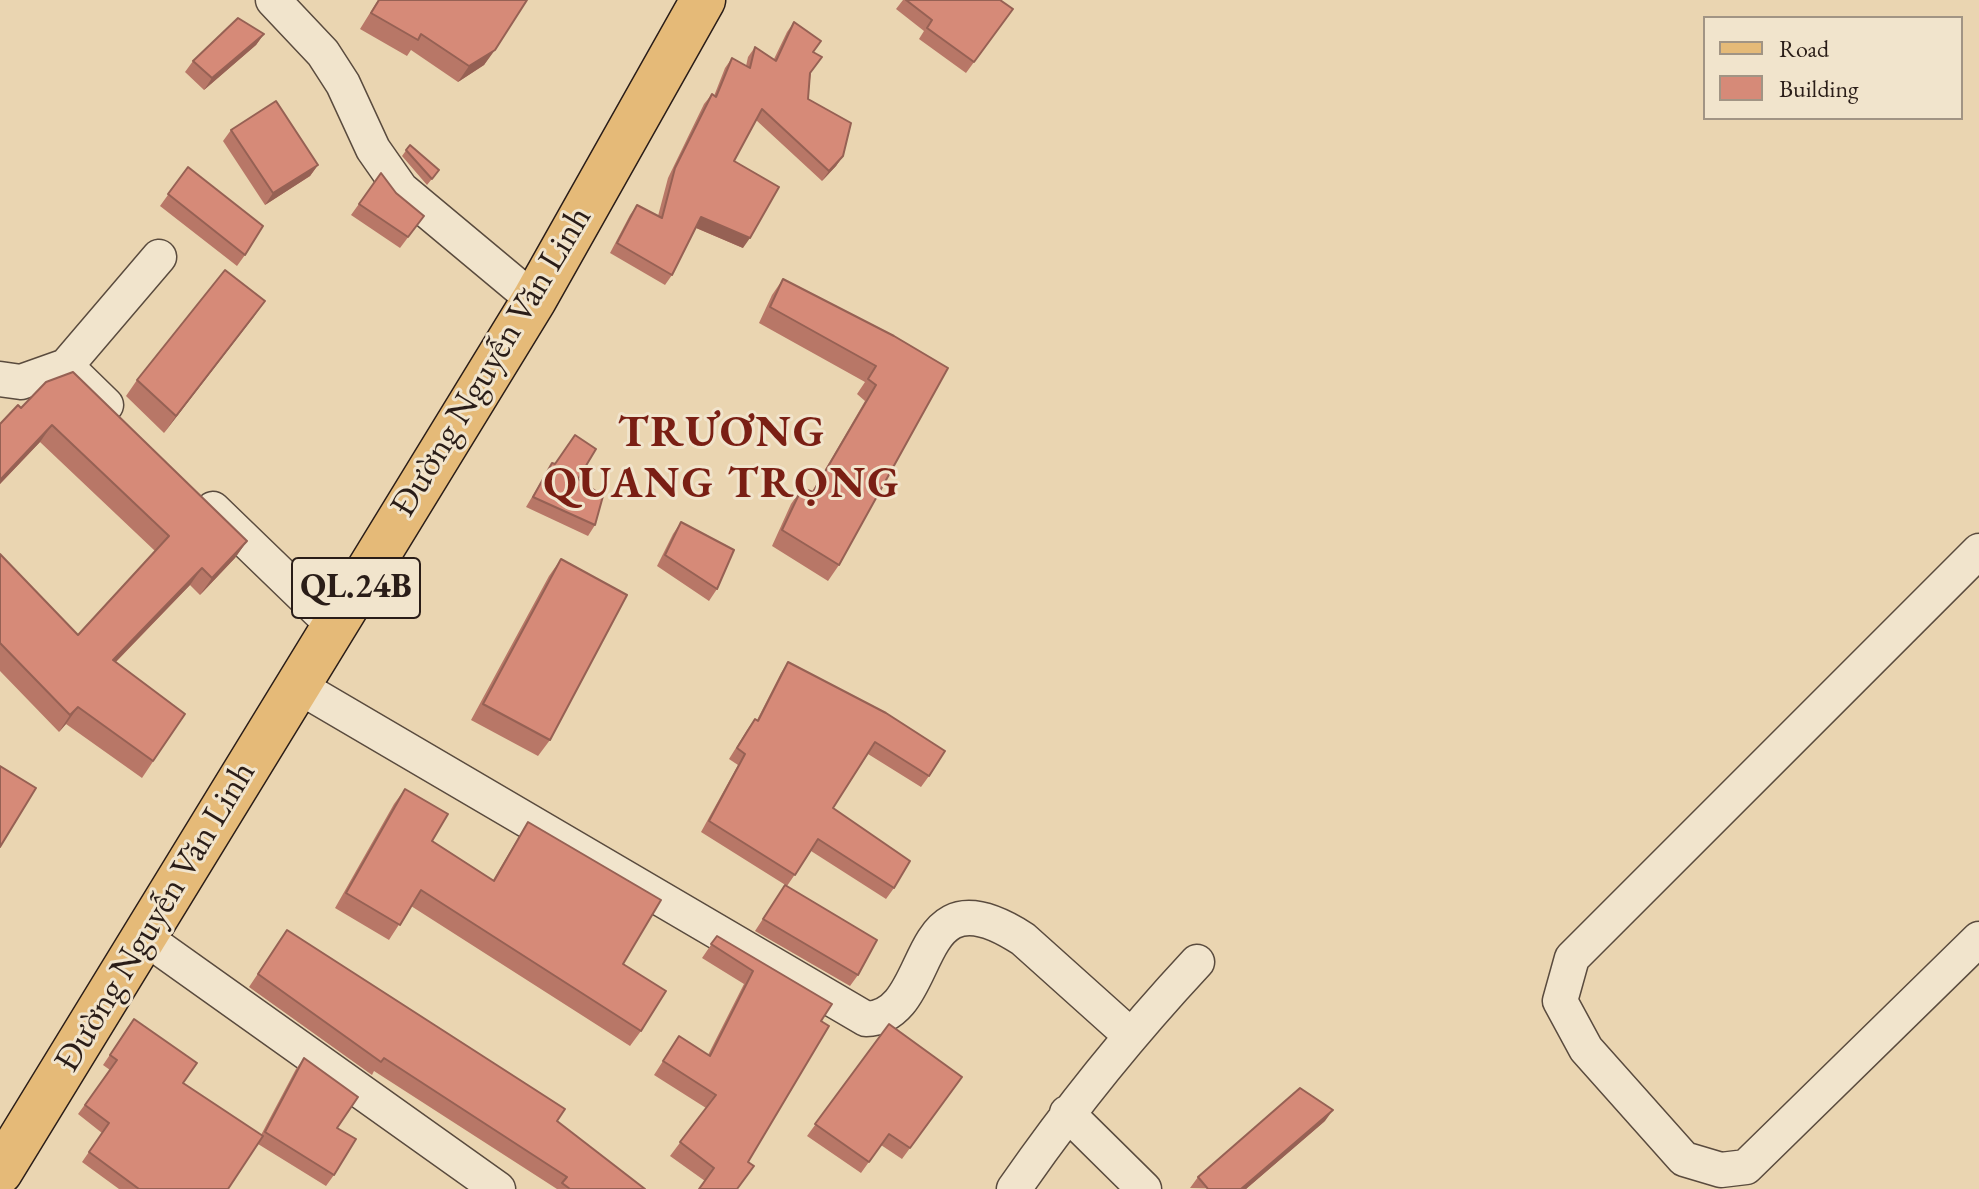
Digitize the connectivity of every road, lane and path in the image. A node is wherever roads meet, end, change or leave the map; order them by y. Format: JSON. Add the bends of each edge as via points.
{"nodes":[{"id":1,"x":273,"y":0,"type":"edge"},
{"id":2,"x":703,"y":0,"type":"edge"},
{"id":3,"x":159,"y":257,"type":"dead end"},
{"id":4,"x":534,"y":300,"type":"junction"},
{"id":5,"x":66,"y":366,"type":"junction"},
{"id":6,"x":0,"y":379,"type":"edge"},
{"id":7,"x":133,"y":431,"type":"edge"},
{"id":8,"x":189,"y":485,"type":"edge"},
{"id":9,"x":1979,"y":551,"type":"edge"},
{"id":10,"x":333,"y":625,"type":"junction"},
{"id":11,"x":298,"y":686,"type":"junction"},
{"id":12,"x":144,"y":937,"type":"junction"},
{"id":13,"x":1979,"y":939,"type":"edge"},
{"id":14,"x":1197,"y":962,"type":"dead end"},
{"id":15,"x":1130,"y":1035,"type":"junction"},
{"id":16,"x":1067,"y":1113,"type":"junction"},
{"id":17,"x":0,"y":1172,"type":"edge"},
{"id":18,"x":498,"y":1189,"type":"edge"},
{"id":19,"x":1014,"y":1189,"type":"edge"},
{"id":20,"x":1144,"y":1189,"type":"edge"}],
"edges":[{"from":1,"to":4,"type":"street","via":[[323,53],[373,149],[401,189]]},
{"from":2,"to":4,"type":"main road","name":"Đường Nguyễn Văn Linh","number":"QL.24B"},
{"from":3,"to":5,"type":"street"},
{"from":4,"to":10,"type":"main road","name":"Đường Nguyễn Văn Linh","number":"QL.24B"},
{"from":5,"to":6,"type":"street","via":[[21,382]]},
{"from":5,"to":7,"type":"street"},
{"from":8,"to":10,"type":"street"},
{"from":9,"to":13,"type":"street","via":[[1572,958],[1560,1001],[1586,1049],[1684,1159],[1721,1170],[1746,1167]]},
{"from":10,"to":11,"type":"main road","name":"Đường Nguyễn Văn Linh","number":"QL.24B"},
{"from":11,"to":12,"type":"main road","name":"Đường Nguyễn Văn Linh","number":"QL.24B"},
{"from":11,"to":15,"type":"street","via":[[859,1015],[878,1018],[892,1010],[937,933],[969,918],[1004,927],[1023,939]]},
{"from":12,"to":17,"type":"main road","name":"Đường Nguyễn Văn Linh","number":"QL.24B"},
{"from":12,"to":18,"type":"street"},
{"from":14,"to":15,"type":"street"},
{"from":15,"to":16,"type":"street"},
{"from":16,"to":19,"type":"street"},
{"from":16,"to":20,"type":"street"}]}
